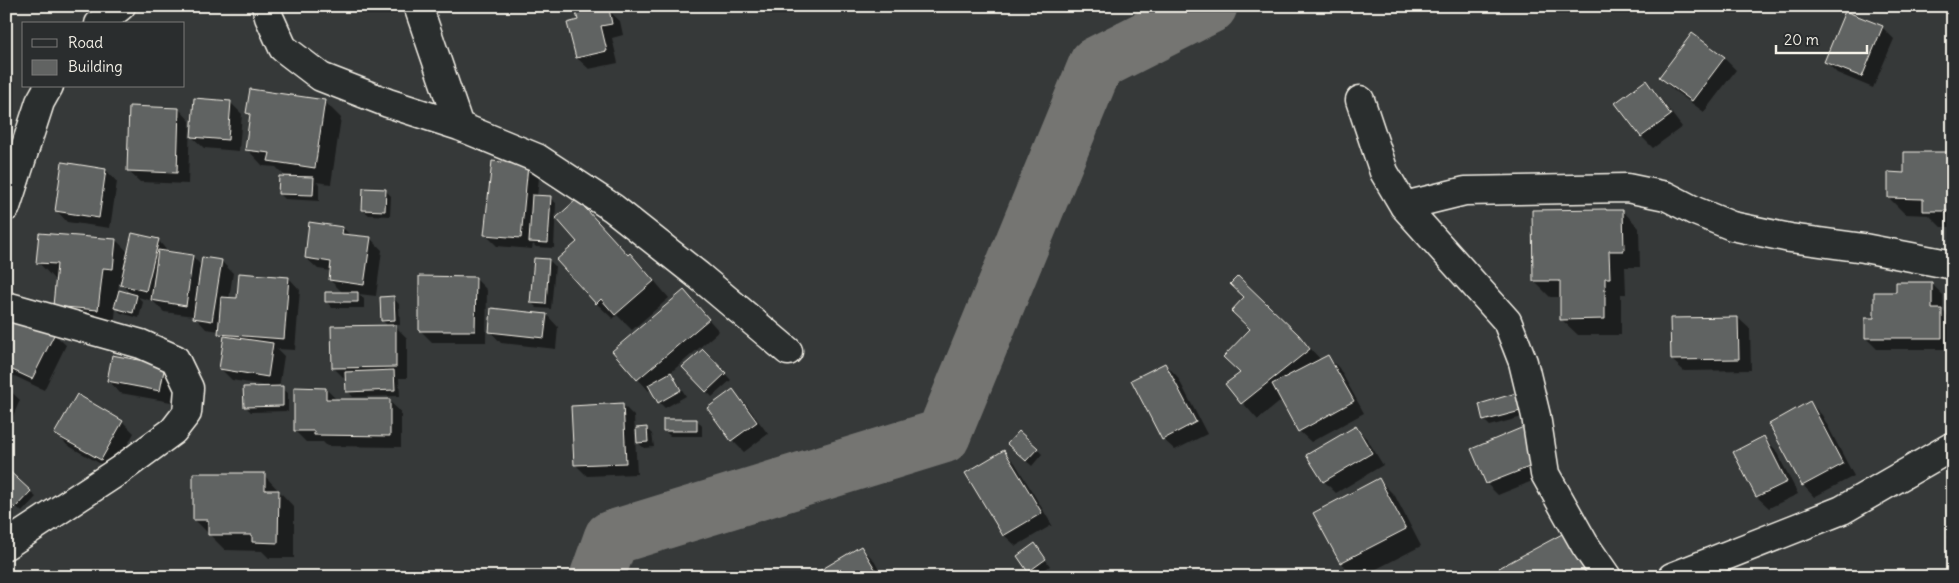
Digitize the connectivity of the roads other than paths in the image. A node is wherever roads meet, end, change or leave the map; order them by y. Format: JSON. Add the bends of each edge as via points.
{"nodes":[{"id":1,"x":121,"y":6,"type":"edge"},
{"id":2,"x":266,"y":6,"type":"edge"},
{"id":3,"x":418,"y":6,"type":"edge"},
{"id":4,"x":101,"y":22,"type":"edge"},
{"id":5,"x":48,"y":88,"type":"edge"},
{"id":6,"x":1360,"y":100,"type":"dead end"},
{"id":7,"x":459,"y":126,"type":"junction"},
{"id":8,"x":13,"y":161,"type":"edge"},
{"id":9,"x":1404,"y":206,"type":"junction"},
{"id":10,"x":6,"y":207,"type":"edge"},
{"id":11,"x":1953,"y":265,"type":"edge"},
{"id":12,"x":6,"y":306,"type":"edge"},
{"id":13,"x":788,"y":351,"type":"dead end"},
{"id":14,"x":1953,"y":446,"type":"edge"},
{"id":15,"x":6,"y":546,"type":"edge"},
{"id":16,"x":1607,"y":577,"type":"edge"},
{"id":17,"x":1672,"y":577,"type":"edge"}],
"edges":[{"from":1,"to":4,"type":"street"},
{"from":2,"to":7,"type":"street","via":[[283,48],[321,77]]},
{"from":3,"to":7,"type":"street"},
{"from":5,"to":8,"type":"street"},
{"from":6,"to":9,"type":"street","via":[[1384,172]]},
{"from":7,"to":13,"type":"street","via":[[537,158],[613,208]]},
{"from":8,"to":10,"type":"street"},
{"from":9,"to":11,"type":"street","via":[[1465,191],[1628,188],[1666,196],[1732,226]]},
{"from":9,"to":16,"type":"street","via":[[1507,321],[1523,362],[1545,474]]},
{"from":12,"to":15,"type":"street","via":[[150,348],[175,359],[189,388],[187,412],[173,431]]},
{"from":14,"to":17,"type":"street","via":[[1842,510]]}]}
